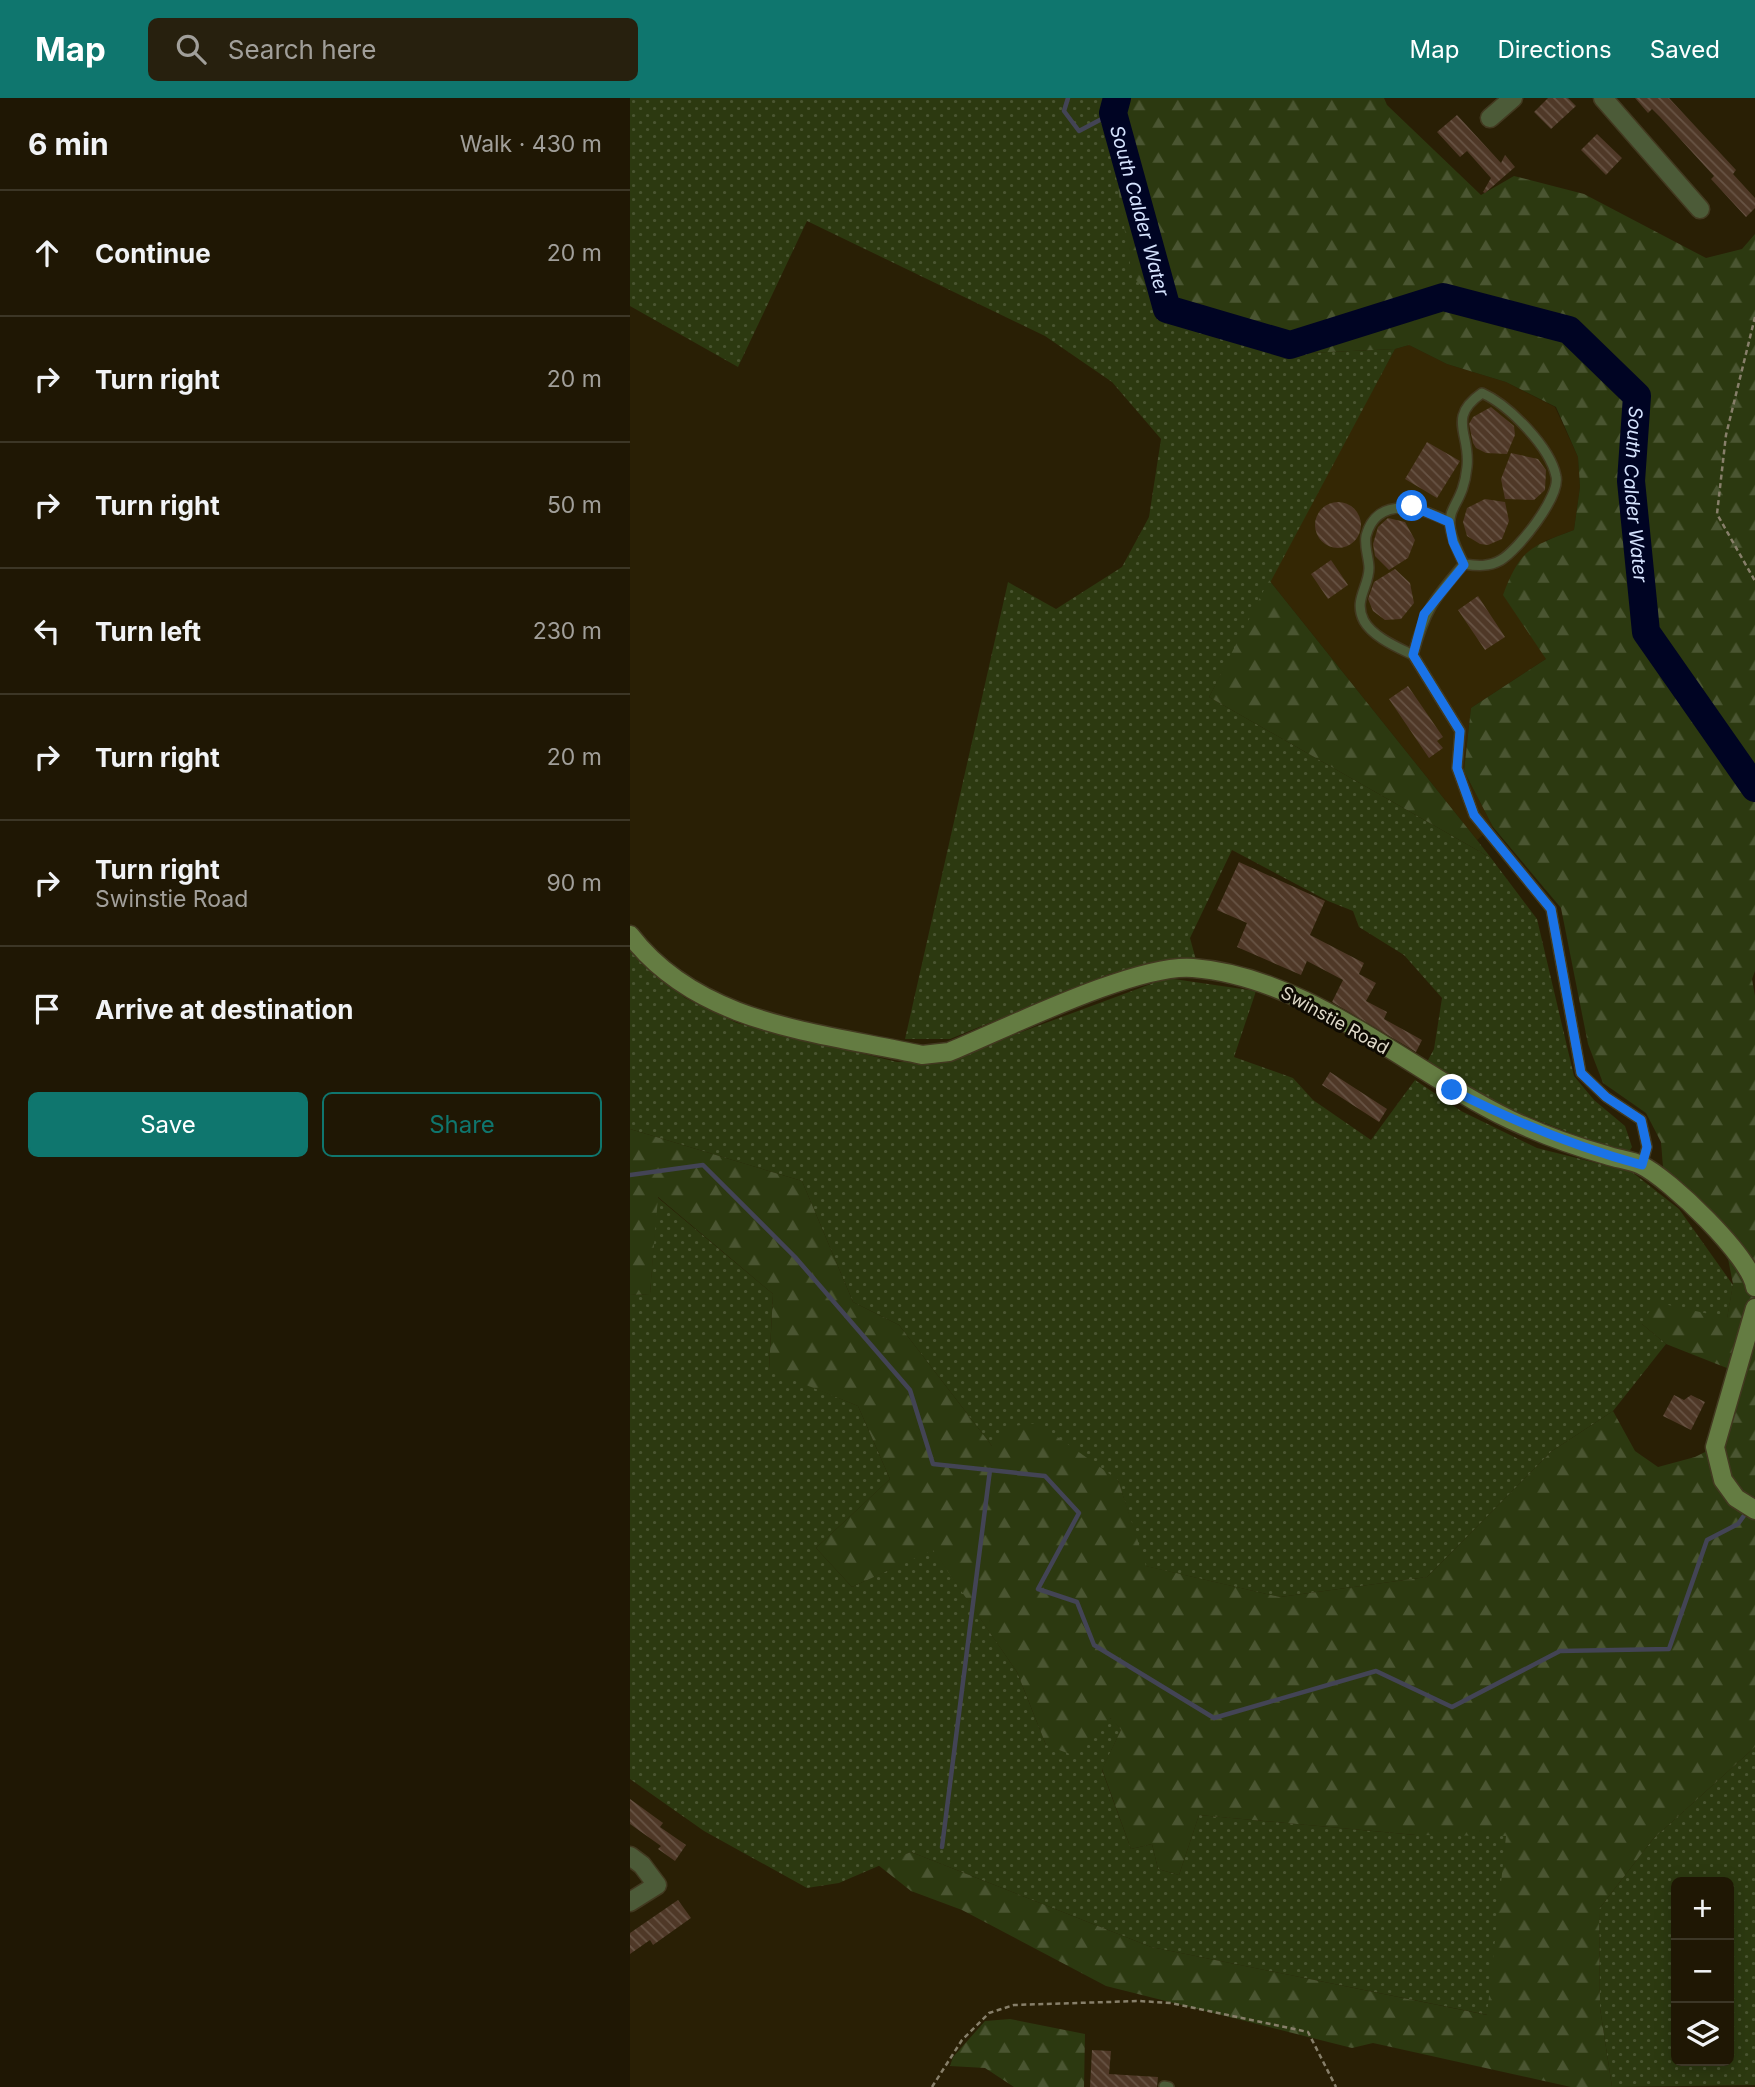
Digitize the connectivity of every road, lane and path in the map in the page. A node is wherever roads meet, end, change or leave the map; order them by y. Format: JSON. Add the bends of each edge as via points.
{"nodes":[{"id":1,"x":1513,"y":98,"type":"edge"},
{"id":2,"x":1603,"y":98,"type":"edge"},
{"id":3,"x":1490,"y":118,"type":"dead end"},
{"id":4,"x":1700,"y":209,"type":"dead end"},
{"id":5,"x":1755,"y":317,"type":"edge"},
{"id":6,"x":1449,"y":522,"type":"junction"},
{"id":7,"x":1464,"y":565,"type":"junction"},
{"id":8,"x":1755,"y":581,"type":"edge"},
{"id":9,"x":1413,"y":655,"type":"junction"},
{"id":10,"x":630,"y":935,"type":"edge"},
{"id":11,"x":1642,"y":1165,"type":"junction"},
{"id":12,"x":1755,"y":1287,"type":"edge"},
{"id":13,"x":1755,"y":1308,"type":"edge"},
{"id":14,"x":1748,"y":1506,"type":"edge"},
{"id":15,"x":630,"y":1856,"type":"edge"},
{"id":16,"x":630,"y":1902,"type":"edge"},
{"id":17,"x":932,"y":2087,"type":"edge"},
{"id":18,"x":1336,"y":2087,"type":"edge"}],
"edges":[{"from":1,"to":3,"type":"street"},
{"from":2,"to":4,"type":"street"},
{"from":5,"to":8,"type":"path","via":[[1726,435],[1717,514]]},
{"from":6,"to":7,"type":"lane"},
{"from":6,"to":7,"type":"lane","via":[[1468,466],[1460,424],[1470,402],[1482,393],[1501,401],[1520,419],[1550,463],[1556,490],[1502,560],[1484,566]]},
{"from":6,"to":9,"type":"lane","via":[[1412,506],[1396,508],[1371,524],[1366,537],[1369,570],[1359,606],[1365,622]]},
{"from":7,"to":9,"type":"lane","via":[[1424,614]]},
{"from":9,"to":11,"type":"lane","via":[[1460,731],[1457,768],[1474,815],[1551,909],[1581,1073],[1641,1120],[1647,1147]]},
{"from":10,"to":11,"type":"street","name":"Swinstie Road","via":[[670,976],[700,997],[754,1018],[922,1055],[949,1052],[1146,974],[1191,967],[1233,975],[1278,987],[1452,1090],[1514,1121]]},
{"from":11,"to":12,"type":"street","name":"Swinstie Road","via":[[1732,1247],[1747,1266]]},
{"from":13,"to":14,"type":"street","via":[[1715,1447],[1723,1480]]},
{"from":15,"to":16,"type":"street","via":[[657,1885]]},
{"from":17,"to":18,"type":"path","via":[[962,2040],[989,2013],[1014,2005],[1139,2001],[1171,2003],[1308,2032]]}]}
